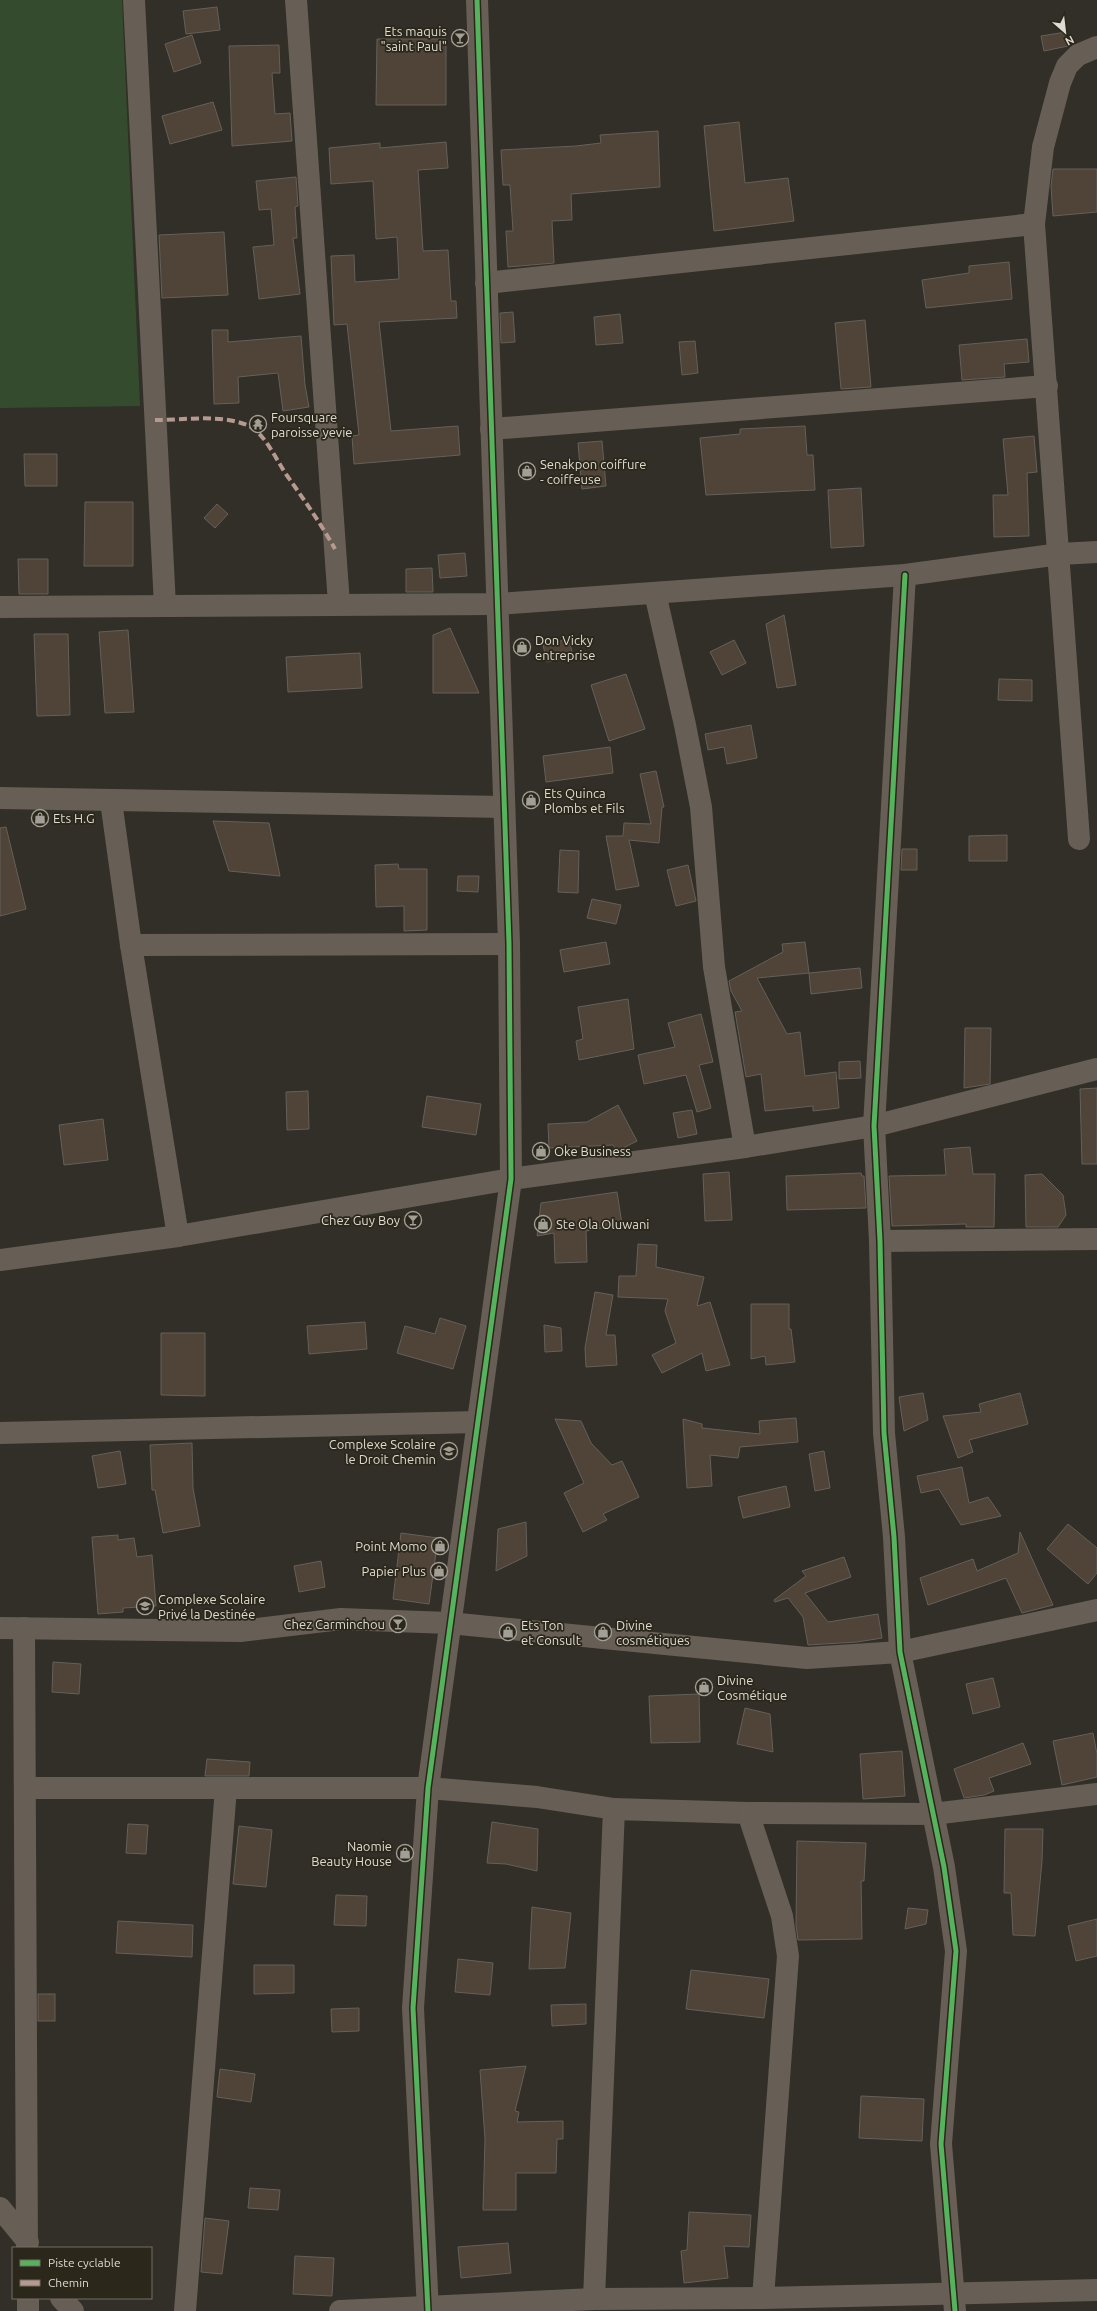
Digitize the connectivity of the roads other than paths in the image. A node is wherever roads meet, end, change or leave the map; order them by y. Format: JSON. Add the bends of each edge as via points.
{"nodes":[{"id":1,"x":134,"y":0,"type":"edge"},
{"id":2,"x":296,"y":0,"type":"edge"},
{"id":3,"x":477,"y":0,"type":"edge"},
{"id":4,"x":1097,"y":47,"type":"edge"},
{"id":5,"x":1034,"y":224,"type":"junction"},
{"id":6,"x":486,"y":283,"type":"junction"},
{"id":7,"x":1047,"y":386,"type":"junction"},
{"id":8,"x":491,"y":429,"type":"junction"},
{"id":9,"x":1097,"y":552,"type":"edge"},
{"id":10,"x":1060,"y":554,"type":"junction"},
{"id":11,"x":905,"y":575,"type":"junction"},
{"id":12,"x":654,"y":593,"type":"junction"},
{"id":13,"x":339,"y":604,"type":"junction"},
{"id":14,"x":497,"y":604,"type":"junction"},
{"id":15,"x":165,"y":606,"type":"junction"},
{"id":16,"x":0,"y":608,"type":"edge"},
{"id":17,"x":0,"y":798,"type":"edge"},
{"id":18,"x":111,"y":801,"type":"junction"},
{"id":19,"x":504,"y":807,"type":"junction"},
{"id":20,"x":1079,"y":839,"type":"dead end"},
{"id":21,"x":509,"y":944,"type":"junction"},
{"id":22,"x":131,"y":945,"type":"junction"},
{"id":23,"x":1097,"y":1069,"type":"edge"},
{"id":24,"x":874,"y":1126,"type":"junction"},
{"id":25,"x":745,"y":1147,"type":"junction"},
{"id":26,"x":511,"y":1179,"type":"junction"},
{"id":27,"x":178,"y":1236,"type":"junction"},
{"id":28,"x":1097,"y":1239,"type":"edge"},
{"id":29,"x":880,"y":1241,"type":"junction"},
{"id":30,"x":0,"y":1260,"type":"edge"},
{"id":31,"x":478,"y":1422,"type":"junction"},
{"id":32,"x":0,"y":1433,"type":"edge"},
{"id":33,"x":1097,"y":1610,"type":"edge"},
{"id":34,"x":449,"y":1623,"type":"junction"},
{"id":35,"x":0,"y":1628,"type":"edge"},
{"id":36,"x":24,"y":1628,"type":"junction"},
{"id":37,"x":900,"y":1652,"type":"junction"},
{"id":38,"x":25,"y":1788,"type":"junction"},
{"id":39,"x":226,"y":1788,"type":"junction"},
{"id":40,"x":428,"y":1788,"type":"junction"},
{"id":41,"x":1097,"y":1794,"type":"edge"},
{"id":42,"x":614,"y":1809,"type":"junction"},
{"id":43,"x":748,"y":1813,"type":"junction"},
{"id":44,"x":932,"y":1814,"type":"junction"},
{"id":45,"x":27,"y":2194,"type":"junction"},
{"id":46,"x":0,"y":2198,"type":"edge"},
{"id":47,"x":0,"y":2208,"type":"edge"},
{"id":48,"x":28,"y":2245,"type":"edge"},
{"id":49,"x":1097,"y":2290,"type":"edge"},
{"id":50,"x":763,"y":2298,"type":"junction"},
{"id":51,"x":28,"y":2299,"type":"edge"},
{"id":52,"x":62,"y":2299,"type":"edge"},
{"id":53,"x":594,"y":2299,"type":"junction"},
{"id":54,"x":955,"y":2302,"type":"edge"},
{"id":55,"x":428,"y":2310,"type":"edge"},
{"id":56,"x":28,"y":2311,"type":"edge"},
{"id":57,"x":73,"y":2311,"type":"edge"},
{"id":58,"x":185,"y":2311,"type":"edge"},
{"id":59,"x":340,"y":2311,"type":"edge"}],
"edges":[{"from":1,"to":15,"type":"street"},
{"from":2,"to":13,"type":"street"},
{"from":3,"to":6,"type":"street"},
{"from":4,"to":5,"type":"street","via":[[1078,56],[1067,66],[1060,82],[1043,147]]},
{"from":5,"to":6,"type":"street"},
{"from":5,"to":7,"type":"street"},
{"from":6,"to":8,"type":"street"},
{"from":7,"to":8,"type":"street"},
{"from":7,"to":10,"type":"street"},
{"from":8,"to":14,"type":"street"},
{"from":9,"to":10,"type":"street"},
{"from":10,"to":11,"type":"street"},
{"from":10,"to":20,"type":"street"},
{"from":11,"to":12,"type":"street"},
{"from":11,"to":24,"type":"street"},
{"from":12,"to":14,"type":"street"},
{"from":12,"to":25,"type":"street","via":[[701,806],[714,967]]},
{"from":13,"to":14,"type":"street"},
{"from":13,"to":15,"type":"street"},
{"from":14,"to":19,"type":"street"},
{"from":15,"to":16,"type":"street"},
{"from":17,"to":18,"type":"street"},
{"from":18,"to":19,"type":"street"},
{"from":18,"to":22,"type":"street"},
{"from":19,"to":21,"type":"street"},
{"from":21,"to":22,"type":"street"},
{"from":21,"to":26,"type":"street"},
{"from":22,"to":27,"type":"street"},
{"from":23,"to":24,"type":"street"},
{"from":24,"to":25,"type":"street"},
{"from":24,"to":29,"type":"street"},
{"from":25,"to":26,"type":"street"},
{"from":26,"to":27,"type":"street"},
{"from":26,"to":31,"type":"street"},
{"from":27,"to":30,"type":"street"},
{"from":28,"to":29,"type":"street"},
{"from":29,"to":37,"type":"street","via":[[884,1433],[894,1537]]},
{"from":31,"to":32,"type":"street"},
{"from":31,"to":34,"type":"street"},
{"from":33,"to":37,"type":"street"},
{"from":34,"to":36,"type":"street","via":[[341,1619],[240,1631]]},
{"from":34,"to":37,"type":"street","via":[[806,1658]]},
{"from":34,"to":40,"type":"street"},
{"from":35,"to":36,"type":"street"},
{"from":36,"to":38,"type":"street"},
{"from":37,"to":44,"type":"street"},
{"from":38,"to":39,"type":"street"},
{"from":38,"to":45,"type":"street"},
{"from":39,"to":40,"type":"street"},
{"from":39,"to":58,"type":"street"},
{"from":40,"to":42,"type":"street","via":[[537,1797]]},
{"from":40,"to":55,"type":"street","via":[[413,2008]]},
{"from":41,"to":44,"type":"street"},
{"from":42,"to":43,"type":"street"},
{"from":42,"to":53,"type":"street"},
{"from":43,"to":44,"type":"street"},
{"from":43,"to":50,"type":"street","via":[[782,1916],[788,1956]]},
{"from":44,"to":54,"type":"street","via":[[944,1867],[956,1951],[941,2144]]},
{"from":45,"to":46,"type":"street"},
{"from":45,"to":48,"type":"street"},
{"from":47,"to":48,"type":"street"},
{"from":49,"to":54,"type":"street"},
{"from":50,"to":53,"type":"street"},
{"from":50,"to":54,"type":"street"},
{"from":51,"to":56,"type":"street"},
{"from":52,"to":57,"type":"street"},
{"from":53,"to":55,"type":"street"},
{"from":55,"to":59,"type":"street"}]}
